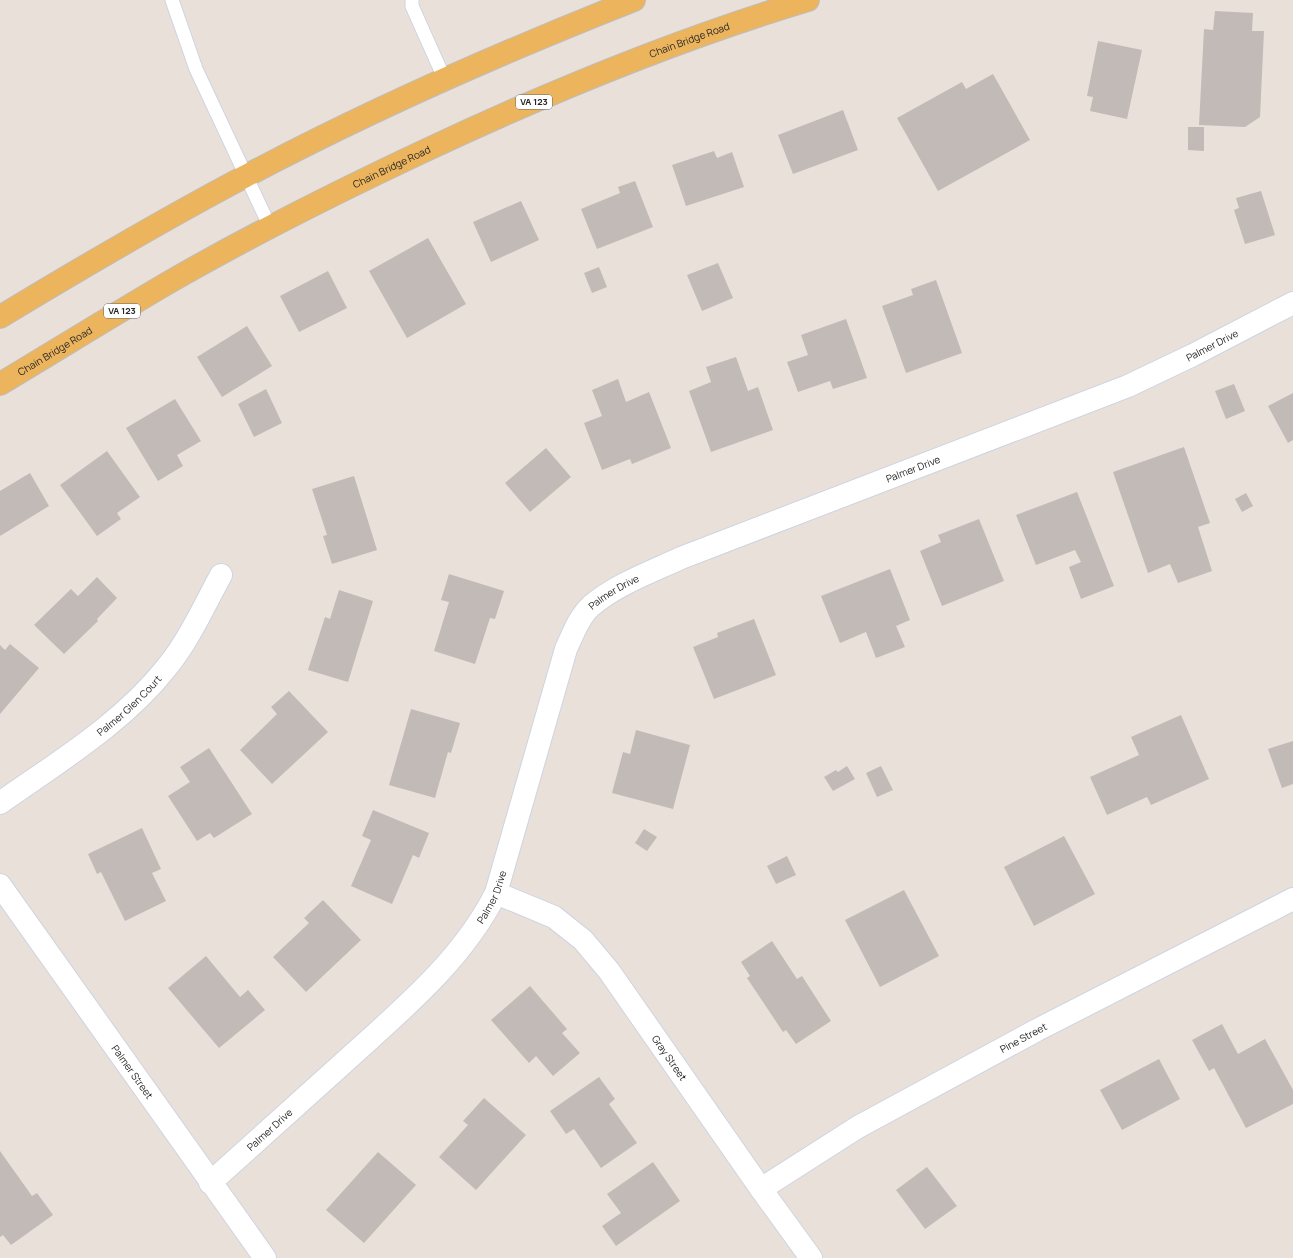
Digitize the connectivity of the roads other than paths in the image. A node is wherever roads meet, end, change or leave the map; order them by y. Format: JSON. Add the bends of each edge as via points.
{"nodes":[{"id":1,"x":172,"y":0,"type":"edge"},
{"id":2,"x":412,"y":0,"type":"edge"},
{"id":3,"x":634,"y":0,"type":"edge"},
{"id":4,"x":808,"y":0,"type":"edge"},
{"id":5,"x":445,"y":80,"type":"junction"},
{"id":6,"x":245,"y":176,"type":"junction"},
{"id":7,"x":270,"y":227,"type":"junction"},
{"id":8,"x":1293,"y":303,"type":"edge"},
{"id":9,"x":0,"y":317,"type":"edge"},
{"id":10,"x":0,"y":384,"type":"edge"},
{"id":11,"x":221,"y":575,"type":"dead end"},
{"id":12,"x":0,"y":803,"type":"edge"},
{"id":13,"x":0,"y":885,"type":"edge"},
{"id":14,"x":496,"y":893,"type":"junction"},
{"id":15,"x":1293,"y":899,"type":"edge"},
{"id":16,"x":210,"y":1183,"type":"junction"},
{"id":17,"x":761,"y":1189,"type":"junction"},
{"id":18,"x":265,"y":1258,"type":"edge"},
{"id":19,"x":811,"y":1258,"type":"edge"}],
"edges":[{"from":1,"to":6,"type":"lane","via":[[196,69]]},
{"from":2,"to":5,"type":"lane","via":[[412,6]]},
{"from":3,"to":5,"type":"main road","via":[[547,34]]},
{"from":4,"to":7,"type":"main road","name":"Chain Bridge Road","number":"VA 123","via":[[675,45],[569,86],[352,184]]},
{"from":5,"to":6,"type":"main road"},
{"from":6,"to":7,"type":"lane"},
{"from":6,"to":9,"type":"main road","via":[[106,253]]},
{"from":7,"to":10,"type":"main road","name":"Chain Bridge Road","number":"VA 123","via":[[166,284]]},
{"from":8,"to":14,"type":"street","name":"Palmer Drive","via":[[1128,386],[681,558],[626,583],[591,607],[578,624],[566,649]]},
{"from":11,"to":12,"type":"street","name":"Palmer Glen Court","via":[[184,643],[140,697],[88,742]]},
{"from":13,"to":16,"type":"street","name":"Palmer Street"},
{"from":14,"to":16,"type":"street","name":"Palmer Drive","via":[[489,907],[446,966],[410,1003]]},
{"from":14,"to":17,"type":"street","name":"Gray Street","via":[[554,916],[583,940],[610,971]]},
{"from":15,"to":17,"type":"street","name":"Pine Street","via":[[1037,1030],[858,1127]]},
{"from":16,"to":18,"type":"street","name":"Palmer Street"},
{"from":17,"to":19,"type":"street","name":"Gray Street"}]}
